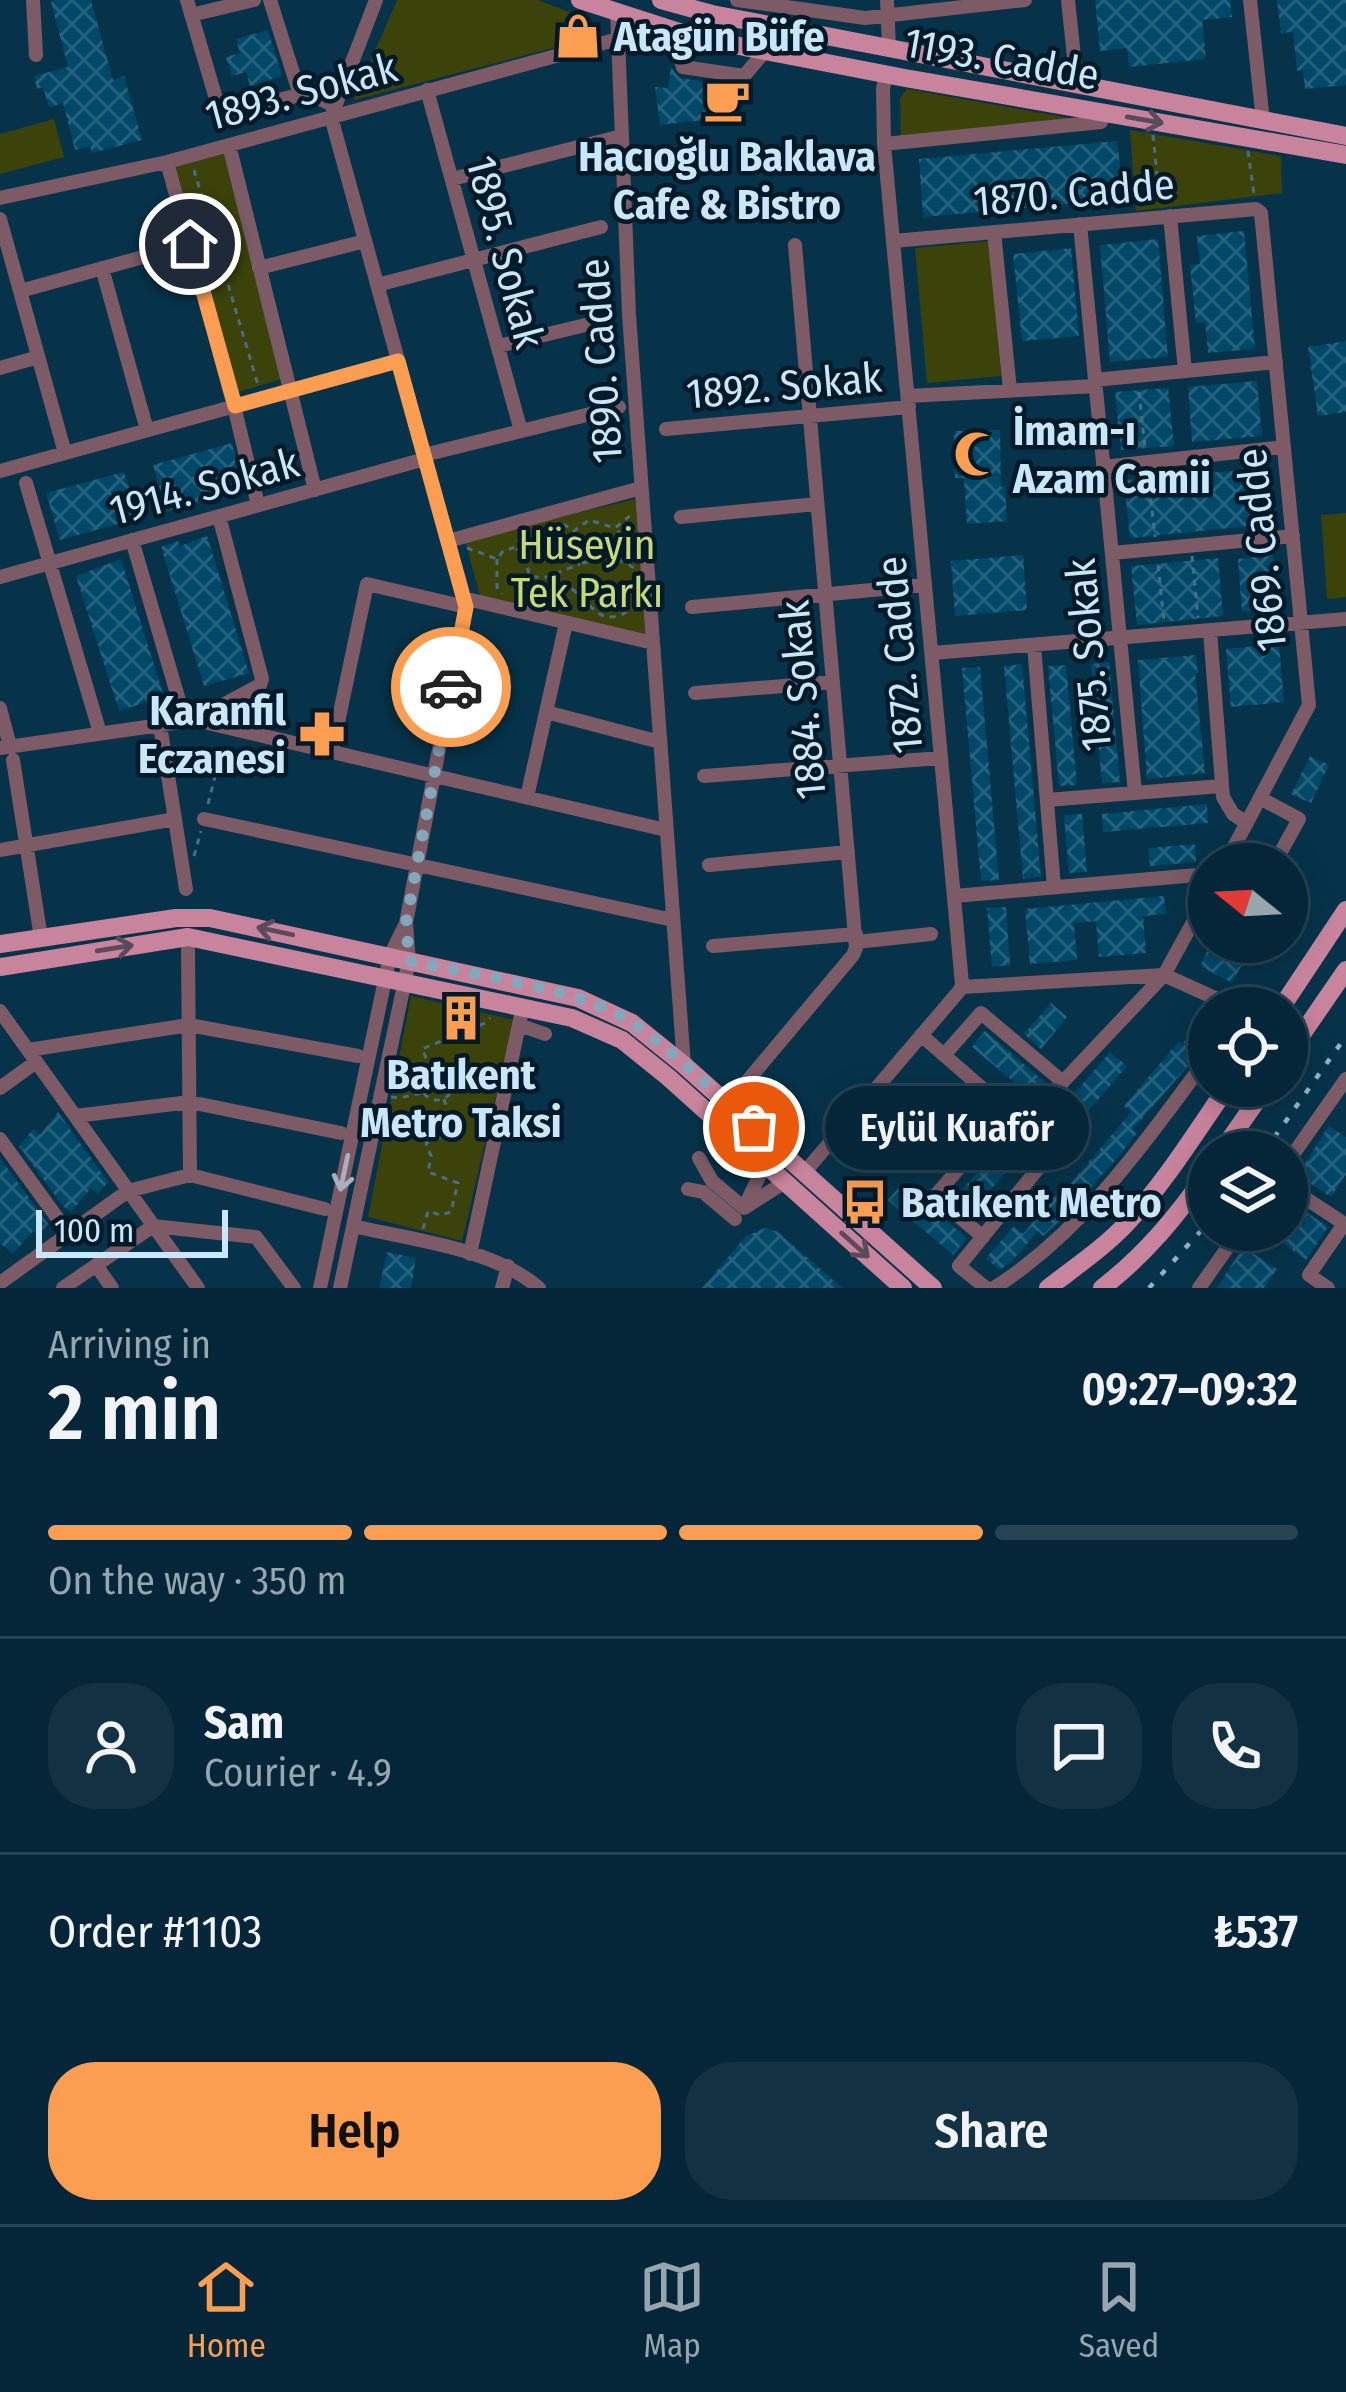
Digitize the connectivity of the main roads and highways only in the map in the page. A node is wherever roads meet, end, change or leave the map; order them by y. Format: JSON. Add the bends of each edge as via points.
{"nodes":[{"id":1,"x":580,"y":0,"type":"edge"},
{"id":2,"x":670,"y":1,"type":"edge"},
{"id":3,"x":711,"y":7,"type":"edge"},
{"id":4,"x":670,"y":29,"type":"junction"},
{"id":5,"x":710,"y":40,"type":"junction"},
{"id":6,"x":889,"y":48,"type":"junction"},
{"id":7,"x":886,"y":74,"type":"junction"},
{"id":8,"x":1346,"y":136,"type":"edge"},
{"id":9,"x":1346,"y":155,"type":"edge"},
{"id":10,"x":1346,"y":910,"type":"edge"},
{"id":11,"x":0,"y":944,"type":"edge"},
{"id":12,"x":0,"y":967,"type":"edge"},
{"id":13,"x":397,"y":968,"type":"junction"},
{"id":14,"x":1346,"y":970,"type":"edge"},
{"id":15,"x":1295,"y":987,"type":"edge"},
{"id":16,"x":1308,"y":1025,"type":"edge"},
{"id":17,"x":1213,"y":1107,"type":"edge"},
{"id":18,"x":1188,"y":1198,"type":"edge"},
{"id":19,"x":903,"y":1288,"type":"edge"},
{"id":20,"x":932,"y":1288,"type":"edge"},
{"id":21,"x":1048,"y":1288,"type":"edge"},
{"id":22,"x":1102,"y":1288,"type":"edge"}],
"edges":[{"from":1,"to":4,"type":"main road","name":"1193. Cadde"},
{"from":2,"to":3,"type":"main road","name":"1193. Cadde"},
{"from":2,"to":4,"type":"main road"},
{"from":3,"to":5,"type":"main road"},
{"from":3,"to":6,"type":"main road","name":"1193. Cadde"},
{"from":4,"to":5,"type":"main road","name":"1193. Cadde"},
{"from":5,"to":7,"type":"main road","name":"1193. Cadde"},
{"from":6,"to":7,"type":"main road"},
{"from":6,"to":8,"type":"main road","name":"1193. Cadde"},
{"from":7,"to":9,"type":"main road","name":"1193. Cadde","one_way":true},
{"from":10,"to":15,"type":"main road"},
{"from":13,"to":11,"type":"main road","one_way":true,"via":[[190,916]]},
{"from":12,"to":13,"type":"main road","one_way":true,"via":[[188,937]]},
{"from":13,"to":19,"type":"main road","one_way":true,"via":[[499,1000],[521,1015],[572,1018],[622,1040]]},
{"from":13,"to":20,"type":"main road","via":[[578,998],[632,1023]]},
{"from":14,"to":16,"type":"main road"},
{"from":17,"to":21,"type":"main road","via":[[1130,1221]]},
{"from":18,"to":22,"type":"main road"}]}
